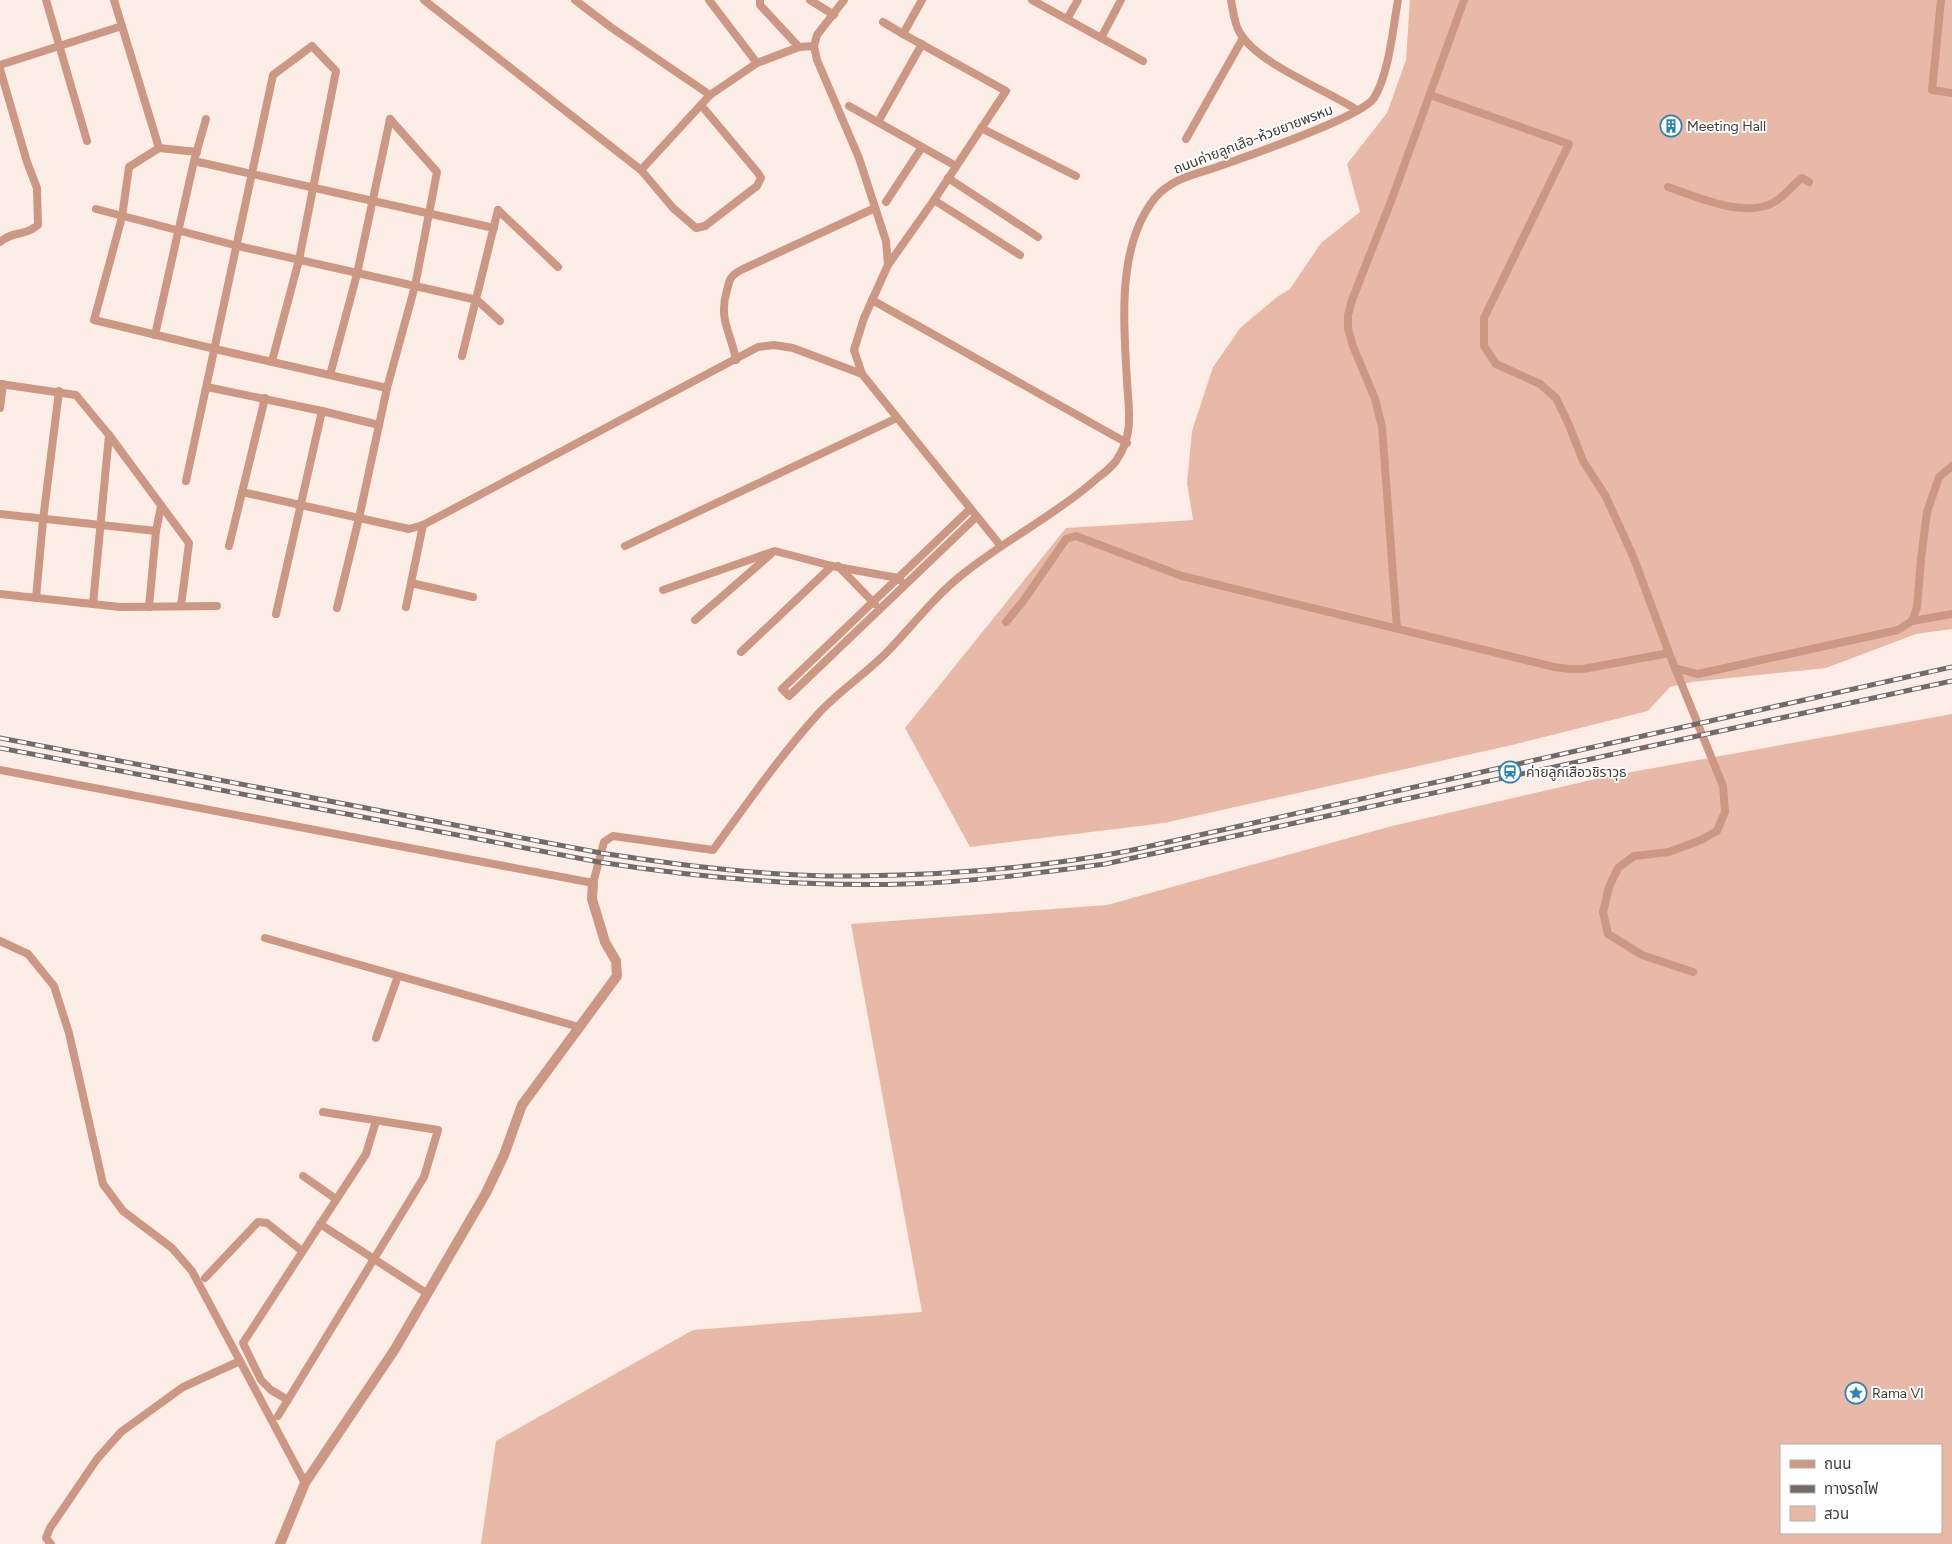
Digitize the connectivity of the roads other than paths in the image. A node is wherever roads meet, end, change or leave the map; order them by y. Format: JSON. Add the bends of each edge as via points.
{"nodes":[{"id":1,"x":46,"y":0,"type":"edge"},
{"id":2,"x":114,"y":0,"type":"edge"},
{"id":3,"x":424,"y":0,"type":"edge"},
{"id":4,"x":575,"y":0,"type":"edge"},
{"id":5,"x":709,"y":0,"type":"edge"},
{"id":6,"x":760,"y":0,"type":"edge"},
{"id":7,"x":810,"y":0,"type":"edge"},
{"id":8,"x":844,"y":0,"type":"edge"},
{"id":9,"x":922,"y":0,"type":"edge"},
{"id":10,"x":1032,"y":0,"type":"edge"},
{"id":11,"x":1078,"y":0,"type":"edge"},
{"id":12,"x":1121,"y":0,"type":"edge"},
{"id":13,"x":1231,"y":0,"type":"edge"},
{"id":14,"x":1398,"y":0,"type":"edge"},
{"id":15,"x":1464,"y":0,"type":"edge"},
{"id":16,"x":1941,"y":0,"type":"edge"},
{"id":17,"x":834,"y":15,"type":"junction"},
{"id":18,"x":1067,"y":19,"type":"junction"},
{"id":19,"x":883,"y":22,"type":"dead end"},
{"id":20,"x":122,"y":26,"type":"junction"},
{"id":21,"x":903,"y":34,"type":"junction"},
{"id":22,"x":1100,"y":38,"type":"junction"},
{"id":23,"x":1243,"y":38,"type":"junction"},
{"id":24,"x":922,"y":44,"type":"junction"},
{"id":25,"x":60,"y":46,"type":"junction"},
{"id":26,"x":814,"y":46,"type":"junction"},
{"id":27,"x":799,"y":47,"type":"junction"},
{"id":28,"x":1143,"y":61,"type":"dead end"},
{"id":29,"x":757,"y":63,"type":"junction"},
{"id":30,"x":0,"y":67,"type":"edge"},
{"id":31,"x":1952,"y":93,"type":"edge"},
{"id":32,"x":710,"y":95,"type":"junction"},
{"id":33,"x":1430,"y":95,"type":"junction"},
{"id":34,"x":700,"y":105,"type":"junction"},
{"id":35,"x":849,"y":106,"type":"dead end"},
{"id":36,"x":1357,"y":110,"type":"junction"},
{"id":37,"x":206,"y":118,"type":"dead end"},
{"id":38,"x":878,"y":122,"type":"junction"},
{"id":39,"x":981,"y":128,"type":"junction"},
{"id":40,"x":1186,"y":139,"type":"dead end"},
{"id":41,"x":87,"y":141,"type":"dead end"},
{"id":42,"x":922,"y":147,"type":"junction"},
{"id":43,"x":160,"y":148,"type":"junction"},
{"id":44,"x":198,"y":152,"type":"junction"},
{"id":45,"x":194,"y":161,"type":"junction"},
{"id":46,"x":956,"y":166,"type":"junction"},
{"id":47,"x":641,"y":170,"type":"junction"},
{"id":48,"x":253,"y":174,"type":"junction"},
{"id":49,"x":1076,"y":176,"type":"dead end"},
{"id":50,"x":948,"y":178,"type":"junction"},
{"id":51,"x":1809,"y":182,"type":"dead end"},
{"id":52,"x":1668,"y":186,"type":"dead end"},
{"id":53,"x":314,"y":187,"type":"junction"},
{"id":54,"x":372,"y":200,"type":"junction"},
{"id":55,"x":934,"y":200,"type":"junction"},
{"id":56,"x":886,"y":202,"type":"dead end"},
{"id":57,"x":876,"y":208,"type":"junction"},
{"id":58,"x":96,"y":210,"type":"dead end"},
{"id":59,"x":429,"y":214,"type":"junction"},
{"id":60,"x":122,"y":218,"type":"junction"},
{"id":61,"x":494,"y":228,"type":"junction"},
{"id":62,"x":180,"y":231,"type":"junction"},
{"id":63,"x":1038,"y":238,"type":"dead end"},
{"id":64,"x":0,"y":242,"type":"edge"},
{"id":65,"x":238,"y":246,"type":"junction"},
{"id":66,"x":1020,"y":255,"type":"dead end"},
{"id":67,"x":299,"y":260,"type":"junction"},
{"id":68,"x":888,"y":265,"type":"junction"},
{"id":69,"x":558,"y":267,"type":"dead end"},
{"id":70,"x":357,"y":274,"type":"junction"},
{"id":71,"x":415,"y":286,"type":"junction"},
{"id":72,"x":476,"y":300,"type":"junction"},
{"id":73,"x":872,"y":300,"type":"junction"},
{"id":74,"x":500,"y":321,"type":"dead end"},
{"id":75,"x":155,"y":335,"type":"junction"},
{"id":76,"x":215,"y":350,"type":"junction"},
{"id":77,"x":462,"y":356,"type":"dead end"},
{"id":78,"x":736,"y":360,"type":"junction"},
{"id":79,"x":272,"y":361,"type":"junction"},
{"id":80,"x":862,"y":374,"type":"junction"},
{"id":81,"x":330,"y":375,"type":"junction"},
{"id":82,"x":1,"y":384,"type":"edge"},
{"id":83,"x":207,"y":387,"type":"junction"},
{"id":84,"x":387,"y":388,"type":"junction"},
{"id":85,"x":58,"y":391,"type":"junction"},
{"id":86,"x":265,"y":398,"type":"junction"},
{"id":87,"x":0,"y":408,"type":"edge"},
{"id":88,"x":322,"y":411,"type":"junction"},
{"id":89,"x":897,"y":418,"type":"junction"},
{"id":90,"x":379,"y":425,"type":"junction"},
{"id":91,"x":109,"y":435,"type":"junction"},
{"id":92,"x":1127,"y":443,"type":"junction"},
{"id":93,"x":1952,"y":466,"type":"edge"},
{"id":94,"x":186,"y":480,"type":"dead end"},
{"id":95,"x":242,"y":492,"type":"junction"},
{"id":96,"x":301,"y":505,"type":"junction"},
{"id":97,"x":161,"y":506,"type":"junction"},
{"id":98,"x":970,"y":510,"type":"junction"},
{"id":99,"x":0,"y":514,"type":"edge"},
{"id":100,"x":976,"y":517,"type":"junction"},
{"id":101,"x":359,"y":518,"type":"junction"},
{"id":102,"x":43,"y":520,"type":"junction"},
{"id":103,"x":101,"y":525,"type":"junction"},
{"id":104,"x":423,"y":525,"type":"junction"},
{"id":105,"x":156,"y":530,"type":"junction"},
{"id":106,"x":1000,"y":545,"type":"junction"},
{"id":107,"x":229,"y":546,"type":"dead end"},
{"id":108,"x":625,"y":546,"type":"dead end"},
{"id":109,"x":775,"y":551,"type":"junction"},
{"id":110,"x":835,"y":566,"type":"junction"},
{"id":111,"x":898,"y":578,"type":"junction"},
{"id":112,"x":411,"y":583,"type":"junction"},
{"id":113,"x":905,"y":585,"type":"junction"},
{"id":114,"x":663,"y":590,"type":"dead end"},
{"id":115,"x":0,"y":594,"type":"edge"},
{"id":116,"x":36,"y":598,"type":"junction"},
{"id":117,"x":473,"y":598,"type":"dead end"},
{"id":118,"x":872,"y":602,"type":"junction"},
{"id":119,"x":93,"y":604,"type":"junction"},
{"id":120,"x":181,"y":606,"type":"junction"},
{"id":121,"x":217,"y":606,"type":"dead end"},
{"id":122,"x":406,"y":607,"type":"dead end"},
{"id":123,"x":149,"y":608,"type":"junction"},
{"id":124,"x":338,"y":608,"type":"dead end"},
{"id":125,"x":880,"y":609,"type":"junction"},
{"id":126,"x":276,"y":614,"type":"dead end"},
{"id":127,"x":1952,"y":614,"type":"edge"},
{"id":128,"x":694,"y":620,"type":"dead end"},
{"id":129,"x":1912,"y":621,"type":"junction"},
{"id":130,"x":1006,"y":622,"type":"dead end"},
{"id":131,"x":1397,"y":628,"type":"junction"},
{"id":132,"x":822,"y":650,"type":"junction"},
{"id":133,"x":741,"y":652,"type":"dead end"},
{"id":134,"x":1668,"y":653,"type":"junction"},
{"id":135,"x":829,"y":658,"type":"junction"},
{"id":136,"x":1675,"y":668,"type":"junction"},
{"id":137,"x":0,"y":770,"type":"edge"},
{"id":138,"x":593,"y":883,"type":"junction"},
{"id":139,"x":265,"y":938,"type":"dead end"},
{"id":140,"x":0,"y":941,"type":"edge"},
{"id":141,"x":1693,"y":972,"type":"dead end"},
{"id":142,"x":398,"y":976,"type":"junction"},
{"id":143,"x":579,"y":1028,"type":"junction"},
{"id":144,"x":376,"y":1038,"type":"dead end"},
{"id":145,"x":323,"y":1112,"type":"dead end"},
{"id":146,"x":376,"y":1121,"type":"junction"},
{"id":147,"x":303,"y":1176,"type":"dead end"},
{"id":148,"x":336,"y":1199,"type":"junction"},
{"id":149,"x":320,"y":1224,"type":"junction"},
{"id":150,"x":302,"y":1251,"type":"junction"},
{"id":151,"x":374,"y":1259,"type":"junction"},
{"id":152,"x":205,"y":1278,"type":"dead end"},
{"id":153,"x":428,"y":1294,"type":"junction"},
{"id":154,"x":240,"y":1361,"type":"junction"},
{"id":155,"x":288,"y":1400,"type":"junction"},
{"id":156,"x":278,"y":1416,"type":"dead end"},
{"id":157,"x":305,"y":1482,"type":"junction"},
{"id":158,"x":282,"y":1543,"type":"edge"},
{"id":159,"x":51,"y":1544,"type":"edge"}],
"edges":[{"from":1,"to":25,"type":"street"},
{"from":2,"to":20,"type":"street"},
{"from":3,"to":47,"type":"street"},
{"from":4,"to":32,"type":"street"},
{"from":5,"to":29,"type":"street"},
{"from":6,"to":27,"type":"street","via":[[760,5]]},
{"from":7,"to":17,"type":"street"},
{"from":8,"to":17,"type":"street"},
{"from":9,"to":21,"type":"street"},
{"from":10,"to":18,"type":"street"},
{"from":11,"to":18,"type":"street"},
{"from":12,"to":22,"type":"street"},
{"from":13,"to":23,"type":"street","via":[[1238,31]]},
{"from":14,"to":36,"type":"street","name":"ถนนค่ายลูกเสึอ-ห้วยยายพรหม","via":[[1383,78],[1373,100]]},
{"from":15,"to":33,"type":"street"},
{"from":16,"to":31,"type":"street","via":[[1932,90]]},
{"from":17,"to":26,"type":"street","via":[[817,35]]},
{"from":18,"to":22,"type":"street"},
{"from":19,"to":21,"type":"street"},
{"from":20,"to":25,"type":"street"},
{"from":20,"to":43,"type":"street"},
{"from":21,"to":24,"type":"street"},
{"from":22,"to":28,"type":"street"},
{"from":23,"to":36,"type":"street","via":[[1273,63]]},
{"from":23,"to":40,"type":"street"},
{"from":24,"to":38,"type":"street"},
{"from":24,"to":39,"type":"street","via":[[1006,91]]},
{"from":25,"to":30,"type":"street"},
{"from":25,"to":41,"type":"street"},
{"from":26,"to":27,"type":"street"},
{"from":26,"to":57,"type":"street"},
{"from":27,"to":29,"type":"street"},
{"from":29,"to":32,"type":"street"},
{"from":30,"to":64,"type":"street","via":[[37,188],[38,225],[30,232],[8,235]]},
{"from":32,"to":34,"type":"street"},
{"from":33,"to":131,"type":"street","via":[[1348,315],[1353,346],[1375,399],[1382,427]]},
{"from":33,"to":134,"type":"street","via":[[1569,144],[1484,318],[1484,346],[1496,364],[1540,384],[1556,398],[1583,461],[1605,495],[1633,556]]},
{"from":34,"to":47,"type":"street"},
{"from":34,"to":47,"type":"street","via":[[758,173],[760,183],[706,226],[696,228],[673,208]]},
{"from":35,"to":38,"type":"street"},
{"from":36,"to":92,"type":"street","name":"ถนนค่ายลูกเสึอ-ห้วยยายพรหม","via":[[1250,155],[1173,182],[1143,214],[1132,241],[1125,278]]},
{"from":37,"to":44,"type":"street"},
{"from":38,"to":42,"type":"street"},
{"from":39,"to":46,"type":"street"},
{"from":39,"to":49,"type":"street"},
{"from":42,"to":46,"type":"street"},
{"from":42,"to":56,"type":"street"},
{"from":43,"to":44,"type":"street"},
{"from":43,"to":60,"type":"street","via":[[129,166]]},
{"from":44,"to":45,"type":"street"},
{"from":45,"to":48,"type":"street"},
{"from":45,"to":62,"type":"street"},
{"from":46,"to":50,"type":"street"},
{"from":48,"to":53,"type":"street"},
{"from":48,"to":53,"type":"street","via":[[274,74],[312,46],[336,71]]},
{"from":48,"to":65,"type":"street"},
{"from":50,"to":55,"type":"street"},
{"from":50,"to":63,"type":"street"},
{"from":51,"to":52,"type":"street","via":[[1802,178],[1775,202],[1752,209],[1712,202]]},
{"from":53,"to":54,"type":"street"},
{"from":53,"to":67,"type":"street"},
{"from":54,"to":59,"type":"street"},
{"from":54,"to":59,"type":"street","via":[[390,119],[437,172]]},
{"from":54,"to":70,"type":"street"},
{"from":55,"to":66,"type":"street"},
{"from":55,"to":68,"type":"street"},
{"from":57,"to":68,"type":"street","via":[[886,241]]},
{"from":57,"to":78,"type":"street","via":[[743,268],[730,279],[723,317]]},
{"from":58,"to":60,"type":"street"},
{"from":59,"to":61,"type":"street"},
{"from":59,"to":71,"type":"street"},
{"from":60,"to":62,"type":"street"},
{"from":60,"to":75,"type":"street","via":[[94,320]]},
{"from":61,"to":69,"type":"street","via":[[498,210]]},
{"from":61,"to":72,"type":"street"},
{"from":62,"to":65,"type":"street"},
{"from":62,"to":75,"type":"street"},
{"from":65,"to":67,"type":"street"},
{"from":65,"to":76,"type":"street"},
{"from":67,"to":70,"type":"street"},
{"from":67,"to":79,"type":"street"},
{"from":68,"to":73,"type":"street"},
{"from":70,"to":71,"type":"street"},
{"from":70,"to":81,"type":"street"},
{"from":71,"to":72,"type":"street"},
{"from":71,"to":84,"type":"street"},
{"from":72,"to":74,"type":"street"},
{"from":72,"to":77,"type":"street"},
{"from":73,"to":80,"type":"street","via":[[854,350]]},
{"from":73,"to":92,"type":"street"},
{"from":75,"to":76,"type":"street"},
{"from":76,"to":79,"type":"street"},
{"from":76,"to":83,"type":"street"},
{"from":78,"to":80,"type":"street","via":[[758,347],[774,345],[793,348]]},
{"from":78,"to":104,"type":"street"},
{"from":79,"to":81,"type":"street"},
{"from":80,"to":89,"type":"street"},
{"from":81,"to":84,"type":"street"},
{"from":82,"to":85,"type":"street"},
{"from":82,"to":87,"type":"street"},
{"from":83,"to":86,"type":"street"},
{"from":83,"to":94,"type":"street"},
{"from":84,"to":90,"type":"street"},
{"from":85,"to":91,"type":"street","via":[[76,395]]},
{"from":85,"to":102,"type":"street"},
{"from":86,"to":88,"type":"street"},
{"from":86,"to":95,"type":"street"},
{"from":88,"to":90,"type":"street"},
{"from":88,"to":96,"type":"street"},
{"from":89,"to":98,"type":"street"},
{"from":89,"to":108,"type":"street"},
{"from":90,"to":101,"type":"street"},
{"from":91,"to":97,"type":"street"},
{"from":91,"to":103,"type":"street"},
{"from":92,"to":106,"type":"street","name":"ถนนค่ายลูกเสึอ-ห้วยยายพรหม","via":[[1114,464],[1077,496]]},
{"from":93,"to":129,"type":"street","via":[[1940,477],[1927,512],[1917,607]]},
{"from":95,"to":96,"type":"street"},
{"from":95,"to":107,"type":"street"},
{"from":96,"to":101,"type":"street"},
{"from":96,"to":126,"type":"street"},
{"from":97,"to":105,"type":"street"},
{"from":97,"to":120,"type":"street","via":[[189,543]]},
{"from":98,"to":100,"type":"street"},
{"from":98,"to":111,"type":"street"},
{"from":99,"to":102,"type":"street"},
{"from":100,"to":106,"type":"street"},
{"from":100,"to":113,"type":"street"},
{"from":101,"to":104,"type":"street","via":[[409,529]]},
{"from":101,"to":124,"type":"street"},
{"from":102,"to":103,"type":"street"},
{"from":102,"to":116,"type":"street"},
{"from":103,"to":105,"type":"street"},
{"from":103,"to":119,"type":"street"},
{"from":104,"to":112,"type":"street"},
{"from":105,"to":123,"type":"street"},
{"from":106,"to":138,"type":"street","name":"ถนนค่ายลูกเสึอ-ห้วยยายพรหม","via":[[961,575],[887,652],[821,711],[781,757],[713,850],[613,836],[604,842]]},
{"from":109,"to":110,"type":"street"},
{"from":109,"to":114,"type":"street"},
{"from":109,"to":128,"type":"street"},
{"from":110,"to":111,"type":"street"},
{"from":110,"to":118,"type":"street"},
{"from":110,"to":133,"type":"street"},
{"from":111,"to":113,"type":"street"},
{"from":111,"to":118,"type":"street"},
{"from":112,"to":117,"type":"street"},
{"from":112,"to":122,"type":"street"},
{"from":113,"to":125,"type":"street"},
{"from":115,"to":116,"type":"street"},
{"from":116,"to":119,"type":"street"},
{"from":118,"to":125,"type":"street"},
{"from":118,"to":132,"type":"street"},
{"from":119,"to":123,"type":"street"},
{"from":120,"to":121,"type":"street"},
{"from":120,"to":123,"type":"street"},
{"from":125,"to":135,"type":"street"},
{"from":127,"to":129,"type":"street"},
{"from":129,"to":136,"type":"street","via":[[1898,630],[1698,674]]},
{"from":130,"to":131,"type":"street","via":[[1066,538],[1076,536],[1182,576]]},
{"from":131,"to":134,"type":"street","via":[[1570,670]]},
{"from":132,"to":135,"type":"street"},
{"from":132,"to":135,"type":"street","via":[[782,689],[788,696]]},
{"from":134,"to":136,"type":"street"},
{"from":136,"to":141,"type":"street","via":[[1723,790],[1725,812],[1717,830],[1701,840],[1669,852],[1634,856],[1618,868],[1603,912],[1608,934],[1642,954]]},
{"from":137,"to":138,"type":"street"},
{"from":138,"to":143,"type":"street","via":[[592,899],[605,942],[616,961],[617,976]]},
{"from":139,"to":142,"type":"street"},
{"from":140,"to":154,"type":"street","via":[[28,954],[54,986],[69,1033],[103,1184],[123,1212],[172,1248],[192,1271]]},
{"from":142,"to":143,"type":"street"},
{"from":142,"to":144,"type":"street"},
{"from":143,"to":153,"type":"street","via":[[522,1106],[486,1193]]},
{"from":145,"to":146,"type":"street"},
{"from":146,"to":148,"type":"street","via":[[366,1154]]},
{"from":146,"to":151,"type":"street","via":[[438,1130],[424,1177]]},
{"from":147,"to":148,"type":"street"},
{"from":148,"to":149,"type":"street"},
{"from":149,"to":150,"type":"street"},
{"from":149,"to":151,"type":"street"},
{"from":150,"to":152,"type":"street","via":[[267,1223],[258,1222]]},
{"from":150,"to":155,"type":"street","via":[[243,1343],[265,1385]]},
{"from":151,"to":153,"type":"street"},
{"from":151,"to":155,"type":"street"},
{"from":153,"to":157,"type":"street"},
{"from":154,"to":157,"type":"street"},
{"from":154,"to":159,"type":"street","via":[[183,1388],[121,1432],[97,1459],[50,1528],[46,1538]]},
{"from":155,"to":156,"type":"street"},
{"from":157,"to":158,"type":"street"}]}
